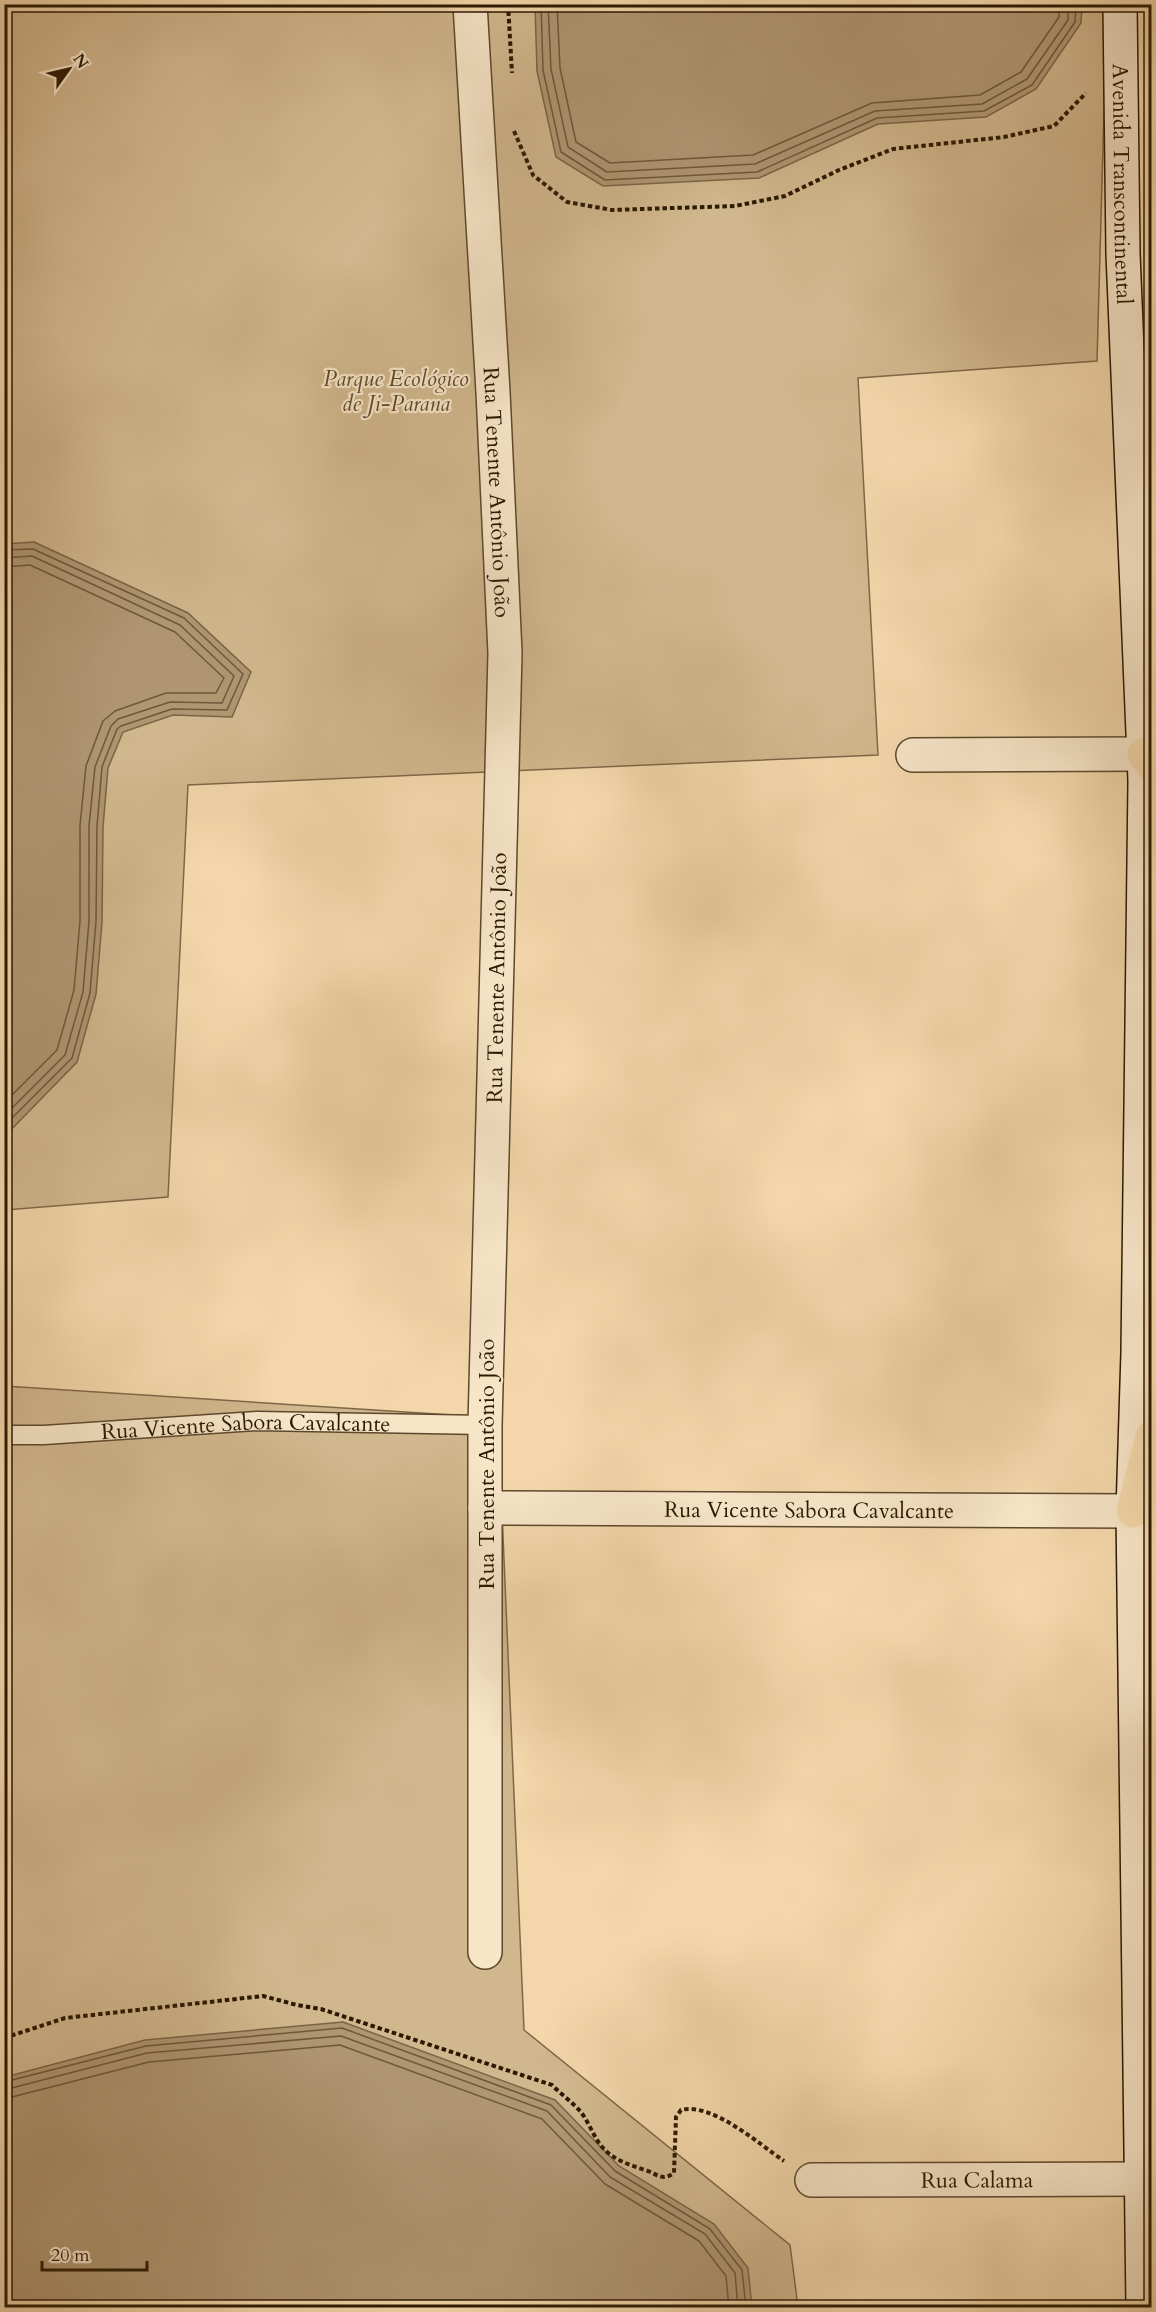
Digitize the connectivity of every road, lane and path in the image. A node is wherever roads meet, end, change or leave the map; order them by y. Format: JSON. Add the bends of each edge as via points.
{"nodes":[{"id":1,"x":470,"y":4,"type":"edge"},
{"id":2,"x":508,"y":4,"type":"edge"},
{"id":3,"x":1120,"y":4,"type":"edge"},
{"id":4,"x":512,"y":85,"type":"dead end"},
{"id":5,"x":1087,"y":92,"type":"dead end"},
{"id":6,"x":514,"y":120,"type":"dead end"},
{"id":7,"x":913,"y":755,"type":"dead end"},
{"id":8,"x":1148,"y":759,"type":"edge"},
{"id":9,"x":485,"y":1425,"type":"junction"},
{"id":10,"x":4,"y":1435,"type":"edge"},
{"id":11,"x":1152,"y":1437,"type":"edge"},
{"id":12,"x":485,"y":1508,"type":"junction"},
{"id":13,"x":1133,"y":1511,"type":"junction"},
{"id":14,"x":485,"y":1952,"type":"dead end"},
{"id":15,"x":4,"y":2038,"type":"edge"},
{"id":16,"x":1142,"y":2179,"type":"junction"},
{"id":17,"x":812,"y":2180,"type":"joint"},
{"id":18,"x":1143,"y":2307,"type":"edge"}],
"edges":[{"from":1,"to":9,"type":"street","name":"Rua Tenente Antônio João","via":[[505,653]]},
{"from":2,"to":4,"type":"path"},
{"from":3,"to":8,"type":"street","name":"Avenida Transcontinental","via":[[1122,254]]},
{"from":5,"to":6,"type":"path","via":[[1054,126],[1004,137],[892,149],[785,196],[715,207],[612,210],[567,202],[533,175],[514,132]]},
{"from":7,"to":8,"type":"street"},
{"from":8,"to":13,"type":"street","name":"Avenida Transcontinental"},
{"from":9,"to":10,"type":"lane","name":"Rua Vicente Sabora Cavalcante","via":[[257,1421]]},
{"from":9,"to":12,"type":"street","name":"Rua Tenente Antônio João"},
{"from":11,"to":13,"type":"main road"},
{"from":12,"to":13,"type":"street","name":"Rua Vicente Sabora Cavalcante"},
{"from":12,"to":14,"type":"street","name":"Rua Tenente Antônio João"},
{"from":13,"to":16,"type":"street","name":"Avenida Transcontinental"},
{"from":15,"to":17,"type":"path","via":[[65,2018],[263,1996],[321,2009],[552,2085],[582,2112],[605,2151],[657,2177],[674,2173],[676,2117],[687,2108],[714,2114]]},
{"from":16,"to":17,"type":"street","name":"Rua Calama"},
{"from":16,"to":18,"type":"street","name":"Avenida Transcontinental"}]}
